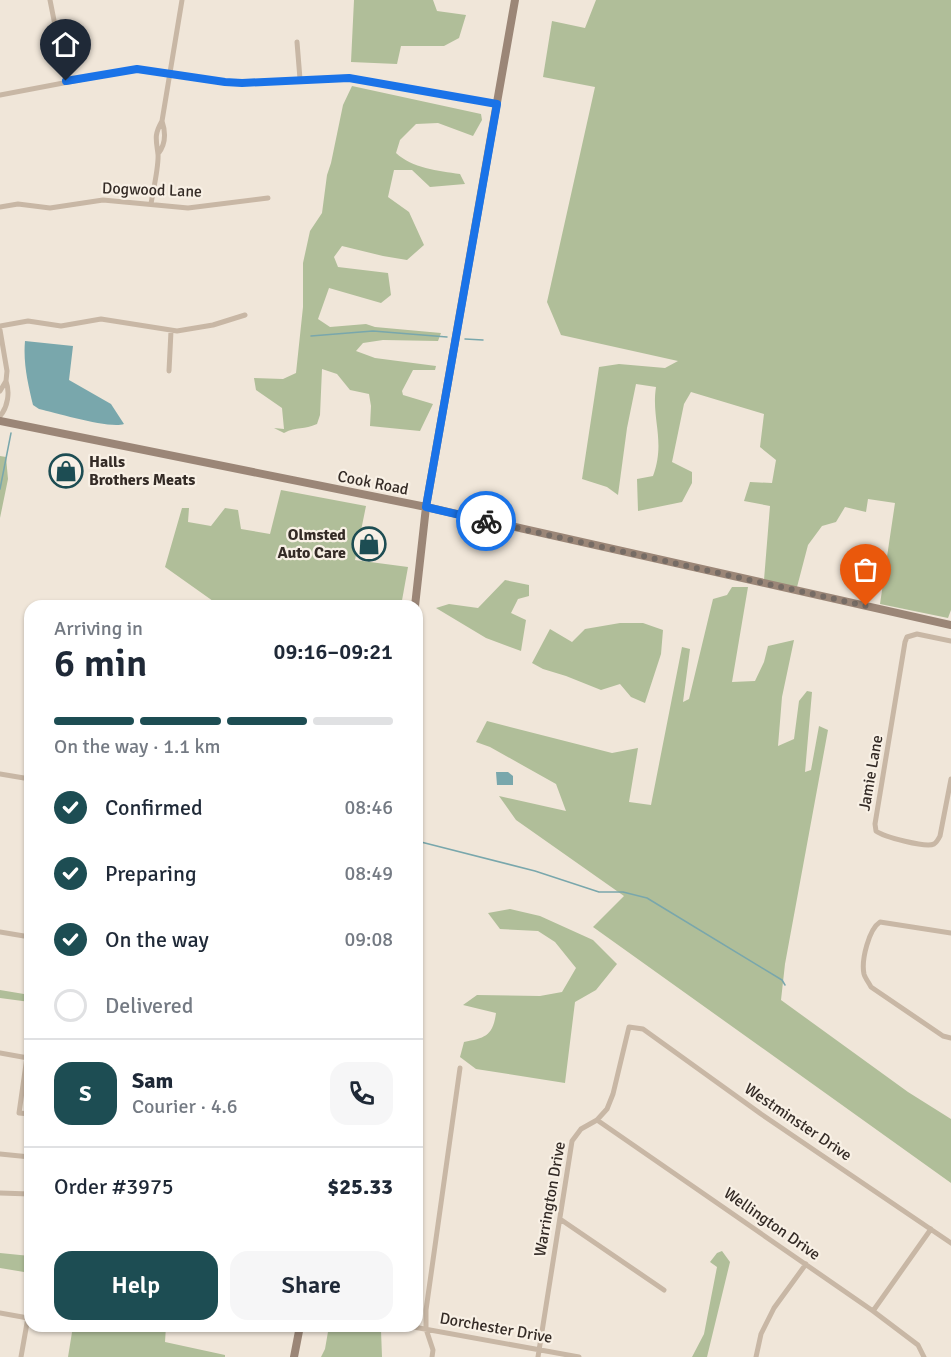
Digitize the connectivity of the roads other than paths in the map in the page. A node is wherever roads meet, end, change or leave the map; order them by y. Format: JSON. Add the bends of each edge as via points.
{"nodes":[{"id":1,"x":50,"y":0,"type":"edge"},
{"id":2,"x":182,"y":0,"type":"edge"},
{"id":3,"x":515,"y":0,"type":"edge"},
{"id":4,"x":297,"y":42,"type":"dead end"},
{"id":5,"x":171,"y":73,"type":"junction"},
{"id":6,"x":300,"y":79,"type":"junction"},
{"id":7,"x":66,"y":81,"type":"junction"},
{"id":8,"x":0,"y":95,"type":"edge"},
{"id":9,"x":497,"y":104,"type":"junction"},
{"id":10,"x":268,"y":198,"type":"dead end"},
{"id":11,"x":151,"y":204,"type":"junction"},
{"id":12,"x":0,"y":207,"type":"edge"},
{"id":13,"x":244,"y":315,"type":"dead end"},
{"id":14,"x":0,"y":328,"type":"edge"},
{"id":15,"x":171,"y":331,"type":"junction"},
{"id":16,"x":168,"y":371,"type":"dead end"},
{"id":17,"x":6,"y":381,"type":"junction"},
{"id":18,"x":0,"y":392,"type":"edge"},
{"id":19,"x":0,"y":418,"type":"edge"},
{"id":20,"x":426,"y":507,"type":"junction"},
{"id":21,"x":416,"y":600,"type":"edge"},
{"id":22,"x":951,"y":625,"type":"edge"},
{"id":23,"x":951,"y":641,"type":"edge"},
{"id":24,"x":0,"y":774,"type":"edge"},
{"id":25,"x":24,"y":778,"type":"edge"},
{"id":26,"x":951,"y":779,"type":"edge"},
{"id":27,"x":0,"y":932,"type":"edge"},
{"id":28,"x":951,"y":933,"type":"edge"},
{"id":29,"x":24,"y":936,"type":"edge"},
{"id":30,"x":629,"y":1027,"type":"joint"},
{"id":31,"x":951,"y":1038,"type":"edge"},
{"id":32,"x":0,"y":1053,"type":"edge"},
{"id":33,"x":24,"y":1057,"type":"edge"},
{"id":34,"x":460,"y":1068,"type":"dead end"},
{"id":35,"x":24,"y":1082,"type":"edge"},
{"id":36,"x":24,"y":1113,"type":"edge"},
{"id":37,"x":597,"y":1120,"type":"junction"},
{"id":38,"x":0,"y":1154,"type":"edge"},
{"id":39,"x":24,"y":1156,"type":"edge"},
{"id":40,"x":0,"y":1193,"type":"edge"},
{"id":41,"x":24,"y":1194,"type":"edge"},
{"id":42,"x":560,"y":1219,"type":"junction"},
{"id":43,"x":931,"y":1228,"type":"junction"},
{"id":44,"x":951,"y":1243,"type":"edge"},
{"id":45,"x":806,"y":1264,"type":"junction"},
{"id":46,"x":664,"y":1290,"type":"dead end"},
{"id":47,"x":873,"y":1311,"type":"junction"},
{"id":48,"x":0,"y":1313,"type":"edge"},
{"id":49,"x":24,"y":1317,"type":"edge"},
{"id":50,"x":423,"y":1328,"type":"edge"},
{"id":51,"x":426,"y":1329,"type":"junction"},
{"id":52,"x":25,"y":1332,"type":"edge"},
{"id":53,"x":299,"y":1332,"type":"edge"},
{"id":54,"x":539,"y":1349,"type":"junction"},
{"id":55,"x":21,"y":1357,"type":"edge"},
{"id":56,"x":294,"y":1357,"type":"edge"},
{"id":57,"x":432,"y":1357,"type":"edge"},
{"id":58,"x":538,"y":1357,"type":"edge"},
{"id":59,"x":579,"y":1357,"type":"edge"},
{"id":60,"x":756,"y":1357,"type":"edge"},
{"id":61,"x":924,"y":1357,"type":"edge"}],
"edges":[{"from":1,"to":7,"type":"street"},
{"from":2,"to":5,"type":"street"},
{"from":3,"to":9,"type":"street"},
{"from":4,"to":6,"type":"street"},
{"from":5,"to":6,"type":"street","via":[[225,82]]},
{"from":5,"to":7,"type":"street","via":[[137,69]]},
{"from":5,"to":11,"type":"street","via":[[155,142],[158,154]]},
{"from":6,"to":9,"type":"street","via":[[349,78]]},
{"from":7,"to":8,"type":"street"},
{"from":9,"to":20,"type":"street"},
{"from":10,"to":11,"type":"street","name":"Dogwood Lane","via":[[188,208]]},
{"from":11,"to":12,"type":"street","name":"Dogwood Lane","via":[[103,200],[50,208],[18,204]]},
{"from":13,"to":15,"type":"street","via":[[213,325]]},
{"from":14,"to":15,"type":"street","via":[[28,321],[61,326],[101,319]]},
{"from":14,"to":17,"type":"street"},
{"from":15,"to":16,"type":"street"},
{"from":17,"to":18,"type":"street"},
{"from":17,"to":19,"type":"street","via":[[9,389]]},
{"from":19,"to":20,"type":"street","name":"Cook Road"},
{"from":20,"to":21,"type":"street"},
{"from":20,"to":22,"type":"street","name":"Cook Road"},
{"from":23,"to":26,"type":"street","name":"Jamie Lane","via":[[917,634],[907,637],[876,831],[932,845],[940,836]]},
{"from":24,"to":25,"type":"street"},
{"from":27,"to":29,"type":"street"},
{"from":28,"to":31,"type":"street","via":[[880,922],[873,926],[864,963],[864,976],[871,987]]},
{"from":30,"to":37,"type":"street","name":"Warrington Drive","via":[[613,1094]]},
{"from":30,"to":43,"type":"street","name":"Westminster Drive","via":[[644,1029],[761,1114]]},
{"from":32,"to":33,"type":"street"},
{"from":34,"to":51,"type":"street"},
{"from":35,"to":36,"type":"street","via":[[19,1113]]},
{"from":37,"to":42,"type":"street","name":"Warrington Drive","via":[[581,1129],[572,1141]]},
{"from":37,"to":45,"type":"street","name":"Wellington Drive"},
{"from":38,"to":39,"type":"street"},
{"from":40,"to":41,"type":"street"},
{"from":42,"to":46,"type":"street"},
{"from":42,"to":54,"type":"street","name":"Warrington Drive"},
{"from":43,"to":44,"type":"street","name":"Westminster Drive"},
{"from":43,"to":47,"type":"street"},
{"from":45,"to":47,"type":"street","name":"Wellington Drive"},
{"from":45,"to":60,"type":"street","via":[[774,1308],[761,1334]]},
{"from":47,"to":61,"type":"street","name":"Wellington Drive","via":[[918,1344]]},
{"from":48,"to":49,"type":"street"},
{"from":50,"to":51,"type":"street","name":"Dorchester Drive"},
{"from":51,"to":54,"type":"street","name":"Dorchester Drive"},
{"from":51,"to":57,"type":"street"},
{"from":52,"to":55,"type":"street"},
{"from":53,"to":56,"type":"street"},
{"from":54,"to":58,"type":"street","name":"Warrington Drive"},
{"from":54,"to":59,"type":"street","name":"Dorchester Drive"}]}
